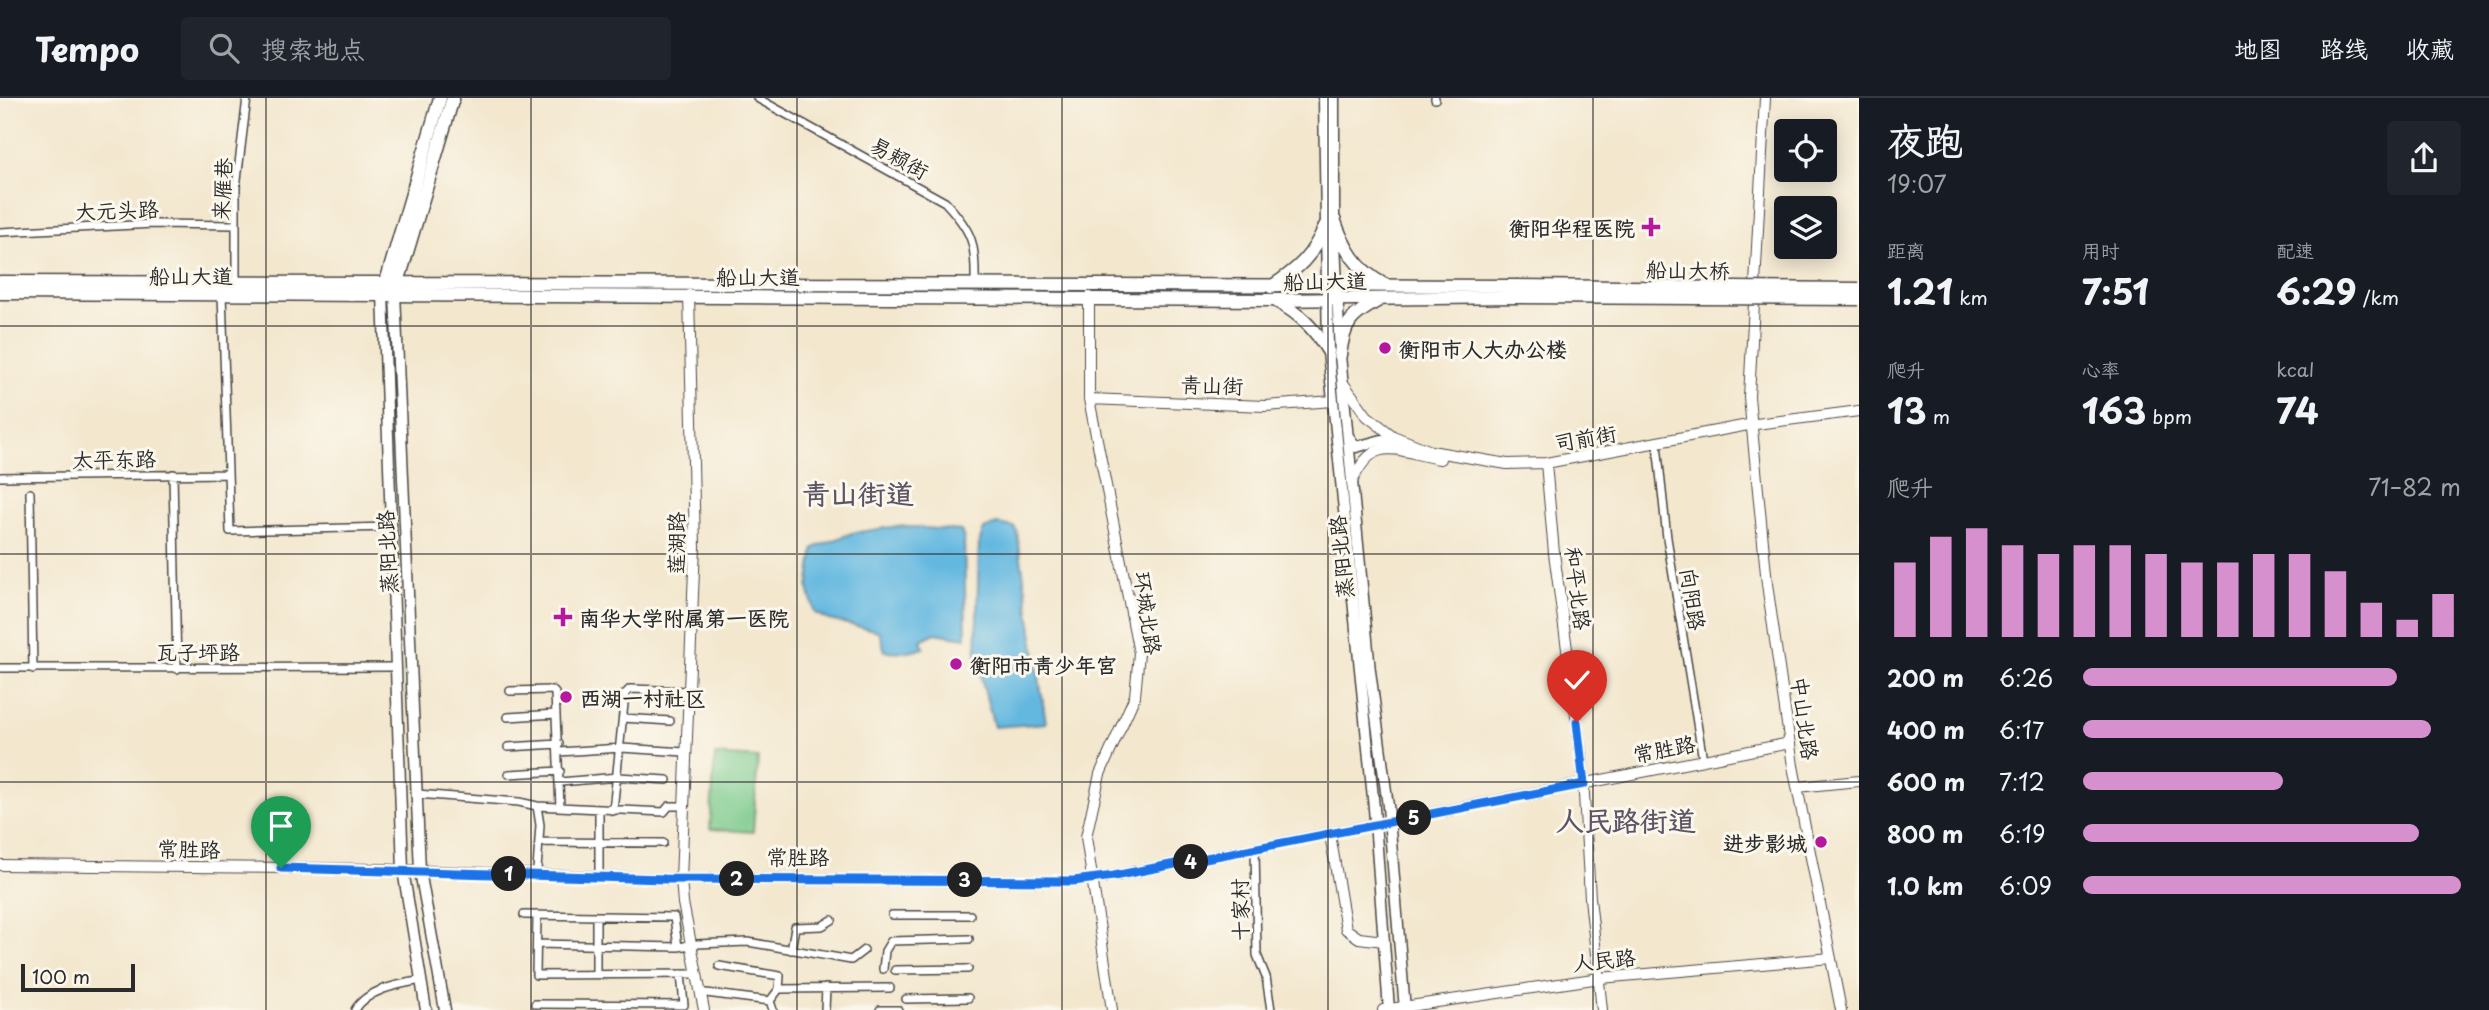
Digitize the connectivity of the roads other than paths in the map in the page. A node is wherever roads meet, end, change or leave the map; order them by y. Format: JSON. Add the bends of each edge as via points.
{"nodes":[{"id":1,"x":247,"y":98,"type":"edge"},
{"id":2,"x":440,"y":98,"type":"edge"},
{"id":3,"x":453,"y":98,"type":"edge"},
{"id":4,"x":757,"y":98,"type":"edge"},
{"id":5,"x":1324,"y":98,"type":"edge"},
{"id":6,"x":1334,"y":98,"type":"edge"},
{"id":7,"x":1759,"y":98,"type":"edge"},
{"id":8,"x":1765,"y":98,"type":"edge"},
{"id":9,"x":1329,"y":223,"type":"junction"},
{"id":10,"x":236,"y":225,"type":"junction"},
{"id":11,"x":0,"y":232,"type":"edge"},
{"id":12,"x":0,"y":282,"type":"edge"},
{"id":13,"x":236,"y":282,"type":"junction"},
{"id":14,"x":975,"y":284,"type":"junction"},
{"id":15,"x":391,"y":287,"type":"junction"},
{"id":16,"x":1859,"y":289,"type":"edge"},
{"id":17,"x":1385,"y":292,"type":"junction"},
{"id":18,"x":1516,"y":292,"type":"junction"},
{"id":19,"x":0,"y":293,"type":"edge"},
{"id":20,"x":1272,"y":293,"type":"junction"},
{"id":21,"x":1330,"y":293,"type":"junction"},
{"id":22,"x":222,"y":294,"type":"junction"},
{"id":23,"x":689,"y":295,"type":"junction"},
{"id":24,"x":1089,"y":297,"type":"junction"},
{"id":25,"x":1859,"y":299,"type":"edge"},
{"id":26,"x":1334,"y":353,"type":"junction"},
{"id":27,"x":1343,"y":383,"type":"junction"},
{"id":28,"x":1089,"y":399,"type":"junction"},
{"id":29,"x":1333,"y":401,"type":"junction"},
{"id":30,"x":1859,"y":413,"type":"edge"},
{"id":31,"x":1750,"y":426,"type":"junction"},
{"id":32,"x":1347,"y":434,"type":"junction"},
{"id":33,"x":1657,"y":446,"type":"junction"},
{"id":34,"x":1421,"y":448,"type":"junction"},
{"id":35,"x":1546,"y":466,"type":"junction"},
{"id":36,"x":173,"y":474,"type":"junction"},
{"id":37,"x":228,"y":474,"type":"junction"},
{"id":38,"x":0,"y":477,"type":"edge"},
{"id":39,"x":1352,"y":483,"type":"junction"},
{"id":40,"x":30,"y":493,"type":"dead end"},
{"id":41,"x":391,"y":527,"type":"junction"},
{"id":42,"x":396,"y":667,"type":"junction"},
{"id":43,"x":0,"y":668,"type":"edge"},
{"id":44,"x":33,"y":669,"type":"junction"},
{"id":45,"x":177,"y":669,"type":"junction"},
{"id":46,"x":510,"y":691,"type":"dead end"},
{"id":47,"x":688,"y":691,"type":"junction"},
{"id":48,"x":556,"y":714,"type":"junction"},
{"id":49,"x":508,"y":718,"type":"dead end"},
{"id":50,"x":623,"y":719,"type":"junction"},
{"id":51,"x":670,"y":721,"type":"dead end"},
{"id":52,"x":1790,"y":743,"type":"junction"},
{"id":53,"x":508,"y":747,"type":"dead end"},
{"id":54,"x":559,"y":748,"type":"junction"},
{"id":55,"x":621,"y":748,"type":"junction"},
{"id":56,"x":685,"y":752,"type":"junction"},
{"id":57,"x":1703,"y":760,"type":"junction"},
{"id":58,"x":560,"y":771,"type":"junction"},
{"id":59,"x":509,"y":774,"type":"dead end"},
{"id":60,"x":618,"y":777,"type":"junction"},
{"id":61,"x":667,"y":780,"type":"dead end"},
{"id":62,"x":1859,"y":781,"type":"edge"},
{"id":63,"x":560,"y":782,"type":"junction"},
{"id":64,"x":1584,"y":784,"type":"junction"},
{"id":65,"x":1797,"y":787,"type":"junction"},
{"id":66,"x":416,"y":794,"type":"junction"},
{"id":67,"x":537,"y":806,"type":"junction"},
{"id":68,"x":683,"y":806,"type":"junction"},
{"id":69,"x":560,"y":807,"type":"junction"},
{"id":70,"x":599,"y":810,"type":"junction"},
{"id":71,"x":613,"y":811,"type":"junction"},
{"id":72,"x":1389,"y":823,"type":"junction"},
{"id":73,"x":1376,"y":825,"type":"junction"},
{"id":74,"x":1330,"y":834,"type":"junction"},
{"id":75,"x":539,"y":842,"type":"junction"},
{"id":76,"x":599,"y":842,"type":"junction"},
{"id":77,"x":663,"y":842,"type":"dead end"},
{"id":78,"x":1255,"y":849,"type":"junction"},
{"id":79,"x":0,"y":859,"type":"edge"},
{"id":80,"x":0,"y":865,"type":"edge"},
{"id":81,"x":403,"y":868,"type":"junction"},
{"id":82,"x":420,"y":868,"type":"junction"},
{"id":83,"x":537,"y":870,"type":"junction"},
{"id":84,"x":599,"y":872,"type":"junction"},
{"id":85,"x":684,"y":878,"type":"junction"},
{"id":86,"x":1092,"y":878,"type":"junction"},
{"id":87,"x":524,"y":915,"type":"dead end"},
{"id":88,"x":537,"y":915,"type":"junction"},
{"id":89,"x":892,"y":915,"type":"dead end"},
{"id":90,"x":970,"y":915,"type":"dead end"},
{"id":91,"x":596,"y":916,"type":"junction"},
{"id":92,"x":831,"y":920,"type":"dead end"},
{"id":93,"x":969,"y":939,"type":"dead end"},
{"id":94,"x":1384,"y":941,"type":"junction"},
{"id":95,"x":537,"y":944,"type":"junction"},
{"id":96,"x":596,"y":945,"type":"junction"},
{"id":97,"x":693,"y":945,"type":"junction"},
{"id":98,"x":678,"y":947,"type":"junction"},
{"id":99,"x":791,"y":950,"type":"junction"},
{"id":100,"x":864,"y":950,"type":"dead end"},
{"id":101,"x":1831,"y":958,"type":"junction"},
{"id":102,"x":719,"y":965,"type":"dead end"},
{"id":103,"x":883,"y":969,"type":"dead end"},
{"id":104,"x":968,"y":969,"type":"dead end"},
{"id":105,"x":895,"y":970,"type":"dead end"},
{"id":106,"x":596,"y":974,"type":"junction"},
{"id":107,"x":681,"y":974,"type":"junction"},
{"id":108,"x":697,"y":974,"type":"junction"},
{"id":109,"x":1600,"y":978,"type":"junction"},
{"id":110,"x":422,"y":980,"type":"junction"},
{"id":111,"x":826,"y":988,"type":"junction"},
{"id":112,"x":890,"y":988,"type":"dead end"},
{"id":113,"x":779,"y":989,"type":"junction"},
{"id":114,"x":706,"y":993,"type":"junction"},
{"id":115,"x":968,"y":998,"type":"dead end"},
{"id":116,"x":906,"y":999,"type":"dead end"},
{"id":117,"x":770,"y":1001,"type":"junction"},
{"id":118,"x":536,"y":1003,"type":"dead end"},
{"id":119,"x":1405,"y":1008,"type":"edge"},
{"id":120,"x":355,"y":1010,"type":"edge"},
{"id":121,"x":426,"y":1010,"type":"edge"},
{"id":122,"x":445,"y":1010,"type":"edge"},
{"id":123,"x":706,"y":1010,"type":"edge"},
{"id":124,"x":774,"y":1010,"type":"edge"},
{"id":125,"x":825,"y":1010,"type":"edge"},
{"id":126,"x":880,"y":1010,"type":"edge"},
{"id":127,"x":898,"y":1010,"type":"edge"},
{"id":128,"x":1112,"y":1010,"type":"edge"},
{"id":129,"x":1271,"y":1010,"type":"edge"},
{"id":130,"x":1387,"y":1010,"type":"edge"},
{"id":131,"x":1602,"y":1010,"type":"edge"},
{"id":132,"x":1841,"y":1010,"type":"edge"}],
"edges":[{"from":1,"to":10,"type":"street","name":"来雁巷"},
{"from":2,"to":15,"type":"highway","name":"蒸阳北路"},
{"from":3,"to":15,"type":"highway","name":"蒸阳北路"},
{"from":4,"to":14,"type":"street","name":"易赖街","via":[[945,202],[965,223],[976,248]]},
{"from":5,"to":9,"type":"main road","name":"蒸阳北路"},
{"from":6,"to":9,"type":"main road","name":"蒸阳北路"},
{"from":7,"to":31,"type":"street","name":"中山北路","via":[[1743,396]]},
{"from":8,"to":31,"type":"street","name":"中山北路"},
{"from":9,"to":17,"type":"highway","via":[[1345,249]]},
{"from":9,"to":20,"type":"highway","via":[[1302,266]]},
{"from":9,"to":21,"type":"main road","name":"蒸阳北路"},
{"from":10,"to":11,"type":"street","name":"大元头路"},
{"from":10,"to":13,"type":"street","name":"来雁巷"},
{"from":12,"to":13,"type":"highway","name":"船山大道"},
{"from":13,"to":15,"type":"highway","name":"船山大道"},
{"from":14,"to":15,"type":"highway","name":"船山大道"},
{"from":14,"to":20,"type":"highway","name":"船山大道"},
{"from":15,"to":22,"type":"highway","name":"船山大道"},
{"from":15,"to":23,"type":"highway","name":"船山大道"},
{"from":15,"to":41,"type":"main road","name":"蒸阳北路"},
{"from":15,"to":66,"type":"main road","name":"蒸阳北路"},
{"from":16,"to":18,"type":"highway","name":"船山大桥","bridge":true},
{"from":17,"to":18,"type":"highway","name":"船山大道"},
{"from":17,"to":21,"type":"highway","name":"船山大道"},
{"from":17,"to":26,"type":"highway","via":[[1357,313],[1343,330]]},
{"from":18,"to":25,"type":"highway","name":"船山大桥","bridge":true},
{"from":19,"to":22,"type":"highway","name":"船山大道"},
{"from":20,"to":21,"type":"highway","name":"船山大道"},
{"from":20,"to":24,"type":"highway","name":"船山大道"},
{"from":20,"to":26,"type":"highway","via":[[1297,312]]},
{"from":21,"to":26,"type":"main road","name":"蒸阳北路"},
{"from":22,"to":37,"type":"street"},
{"from":23,"to":24,"type":"highway","name":"船山大道"},
{"from":23,"to":47,"type":"street","name":"莲湖路","via":[[695,547]]},
{"from":24,"to":28,"type":"street","name":"环城北路"},
{"from":26,"to":27,"type":"main road","name":"蒸阳北路"},
{"from":26,"to":29,"type":"main road","name":"蒸阳北路"},
{"from":27,"to":32,"type":"main road","name":"蒸阳北路"},
{"from":27,"to":34,"type":"street","name":"司前街","via":[[1367,416],[1393,436]]},
{"from":28,"to":29,"type":"street","name":"青山街","via":[[1265,406]]},
{"from":28,"to":86,"type":"street","name":"环城北路","via":[[1139,653],[1135,696],[1100,774],[1089,814],[1086,836]]},
{"from":29,"to":73,"type":"main road","name":"蒸阳北路"},
{"from":30,"to":31,"type":"street","name":"司前街"},
{"from":31,"to":33,"type":"street","name":"司前街"},
{"from":31,"to":52,"type":"street","name":"中山北路"},
{"from":32,"to":34,"type":"main road","via":[[1356,447],[1382,440]]},
{"from":32,"to":39,"type":"main road","name":"蒸阳北路"},
{"from":33,"to":35,"type":"street","name":"司前街"},
{"from":33,"to":57,"type":"street","name":"向阳路"},
{"from":34,"to":35,"type":"street","name":"司前街","via":[[1507,464]]},
{"from":35,"to":39,"type":"street","name":"司前街","via":[[1507,470],[1384,448],[1360,463]]},
{"from":35,"to":64,"type":"street","name":"和平北路"},
{"from":36,"to":37,"type":"street","name":"太平东路"},
{"from":36,"to":38,"type":"street","name":"太平东路"},
{"from":36,"to":45,"type":"street"},
{"from":37,"to":41,"type":"street","via":[[230,531]]},
{"from":39,"to":72,"type":"main road","name":"蒸阳北路"},
{"from":40,"to":44,"type":"street"},
{"from":41,"to":42,"type":"main road","name":"蒸阳北路"},
{"from":42,"to":45,"type":"street","name":"瓦子坪路"},
{"from":42,"to":81,"type":"main road","name":"蒸阳北路"},
{"from":43,"to":44,"type":"street","name":"瓦子坪路"},
{"from":44,"to":45,"type":"street","name":"瓦子坪路"},
{"from":46,"to":48,"type":"street","via":[[551,690]]},
{"from":47,"to":50,"type":"street","via":[[630,689],[625,694]]},
{"from":47,"to":56,"type":"street","name":"莲湖路"},
{"from":48,"to":49,"type":"street"},
{"from":48,"to":54,"type":"street"},
{"from":50,"to":51,"type":"street"},
{"from":50,"to":55,"type":"street"},
{"from":52,"to":57,"type":"street","name":"常胜路"},
{"from":52,"to":65,"type":"street","name":"中山北路"},
{"from":53,"to":54,"type":"street"},
{"from":54,"to":55,"type":"street"},
{"from":54,"to":58,"type":"street"},
{"from":55,"to":56,"type":"street"},
{"from":55,"to":60,"type":"street"},
{"from":56,"to":68,"type":"street","name":"莲湖路"},
{"from":57,"to":64,"type":"street","name":"常胜路"},
{"from":58,"to":59,"type":"street"},
{"from":58,"to":63,"type":"street"},
{"from":60,"to":61,"type":"street"},
{"from":60,"to":63,"type":"street"},
{"from":60,"to":71,"type":"street"},
{"from":62,"to":65,"type":"street"},
{"from":63,"to":69,"type":"street"},
{"from":64,"to":72,"type":"street","name":"常胜路"},
{"from":64,"to":109,"type":"street","name":"和平北路"},
{"from":65,"to":101,"type":"street","name":"中山北路"},
{"from":66,"to":67,"type":"street"},
{"from":66,"to":82,"type":"main road","name":"蒸阳北路"},
{"from":67,"to":69,"type":"street"},
{"from":67,"to":75,"type":"street"},
{"from":68,"to":71,"type":"street","via":[[669,806],[664,812]]},
{"from":68,"to":85,"type":"street","name":"莲湖路"},
{"from":69,"to":70,"type":"street"},
{"from":70,"to":71,"type":"street"},
{"from":70,"to":76,"type":"street"},
{"from":72,"to":73,"type":"street","name":"常胜路"},
{"from":72,"to":119,"type":"main road","name":"蒸阳北路"},
{"from":73,"to":74,"type":"street","name":"常胜路"},
{"from":73,"to":94,"type":"main road","name":"蒸阳北路"},
{"from":74,"to":78,"type":"street","name":"常胜路"},
{"from":74,"to":94,"type":"street","via":[[1346,929],[1359,938]]},
{"from":75,"to":76,"type":"street"},
{"from":75,"to":83,"type":"street"},
{"from":76,"to":77,"type":"street"},
{"from":76,"to":84,"type":"street"},
{"from":78,"to":86,"type":"street","name":"常胜路"},
{"from":78,"to":129,"type":"street","name":"十家村","via":[[1257,956]]},
{"from":79,"to":81,"type":"street","name":"常胜路"},
{"from":80,"to":81,"type":"street","name":"常胜路"},
{"from":81,"to":82,"type":"street","name":"常胜路"},
{"from":81,"to":110,"type":"main road","name":"蒸阳北路"},
{"from":82,"to":83,"type":"street","name":"常胜路"},
{"from":82,"to":85,"type":"street","name":"常胜路"},
{"from":82,"to":122,"type":"main road","name":"蒸阳北路"},
{"from":83,"to":84,"type":"street","name":"常胜路"},
{"from":84,"to":85,"type":"street","name":"常胜路"},
{"from":85,"to":86,"type":"street","name":"常胜路"},
{"from":85,"to":97,"type":"street","name":"莲湖路"},
{"from":86,"to":128,"type":"street","name":"环城北路"},
{"from":87,"to":88,"type":"street"},
{"from":88,"to":91,"type":"street"},
{"from":88,"to":95,"type":"street"},
{"from":89,"to":90,"type":"street"},
{"from":91,"to":96,"type":"street"},
{"from":91,"to":98,"type":"street","via":[[674,917]]},
{"from":92,"to":99,"type":"street","via":[[822,926],[795,927]]},
{"from":93,"to":103,"type":"street","via":[[891,941]]},
{"from":94,"to":130,"type":"main road","name":"蒸阳北路"},
{"from":95,"to":96,"type":"street"},
{"from":95,"to":106,"type":"street","via":[[536,975]]},
{"from":96,"to":98,"type":"street"},
{"from":96,"to":106,"type":"street"},
{"from":97,"to":98,"type":"street"},
{"from":97,"to":99,"type":"street","via":[[748,942]]},
{"from":97,"to":108,"type":"street","name":"莲湖路"},
{"from":97,"to":114,"type":"street","name":"莲湖路"},
{"from":99,"to":100,"type":"street","via":[[851,960]]},
{"from":101,"to":109,"type":"street","name":"人民路"},
{"from":101,"to":132,"type":"street","name":"中山北路"},
{"from":102,"to":113,"type":"street","via":[[780,976]]},
{"from":104,"to":105,"type":"street"},
{"from":106,"to":107,"type":"street"},
{"from":107,"to":108,"type":"street"},
{"from":107,"to":118,"type":"street","via":[[684,1004]]},
{"from":108,"to":123,"type":"street","name":"莲湖路"},
{"from":109,"to":119,"type":"street","name":"人民路"},
{"from":109,"to":131,"type":"street","name":"和平北路"},
{"from":110,"to":120,"type":"street","via":[[391,986],[359,1002]]},
{"from":110,"to":121,"type":"main road","name":"蒸阳北路"},
{"from":111,"to":112,"type":"street"},
{"from":111,"to":113,"type":"street"},
{"from":111,"to":125,"type":"street"},
{"from":113,"to":117,"type":"street"},
{"from":114,"to":117,"type":"street"},
{"from":114,"to":123,"type":"street","name":"莲湖路"},
{"from":115,"to":116,"type":"street"},
{"from":117,"to":124,"type":"street"},
{"from":119,"to":130,"type":"street","name":"人民路"},
{"from":126,"to":127,"type":"street"}]}
